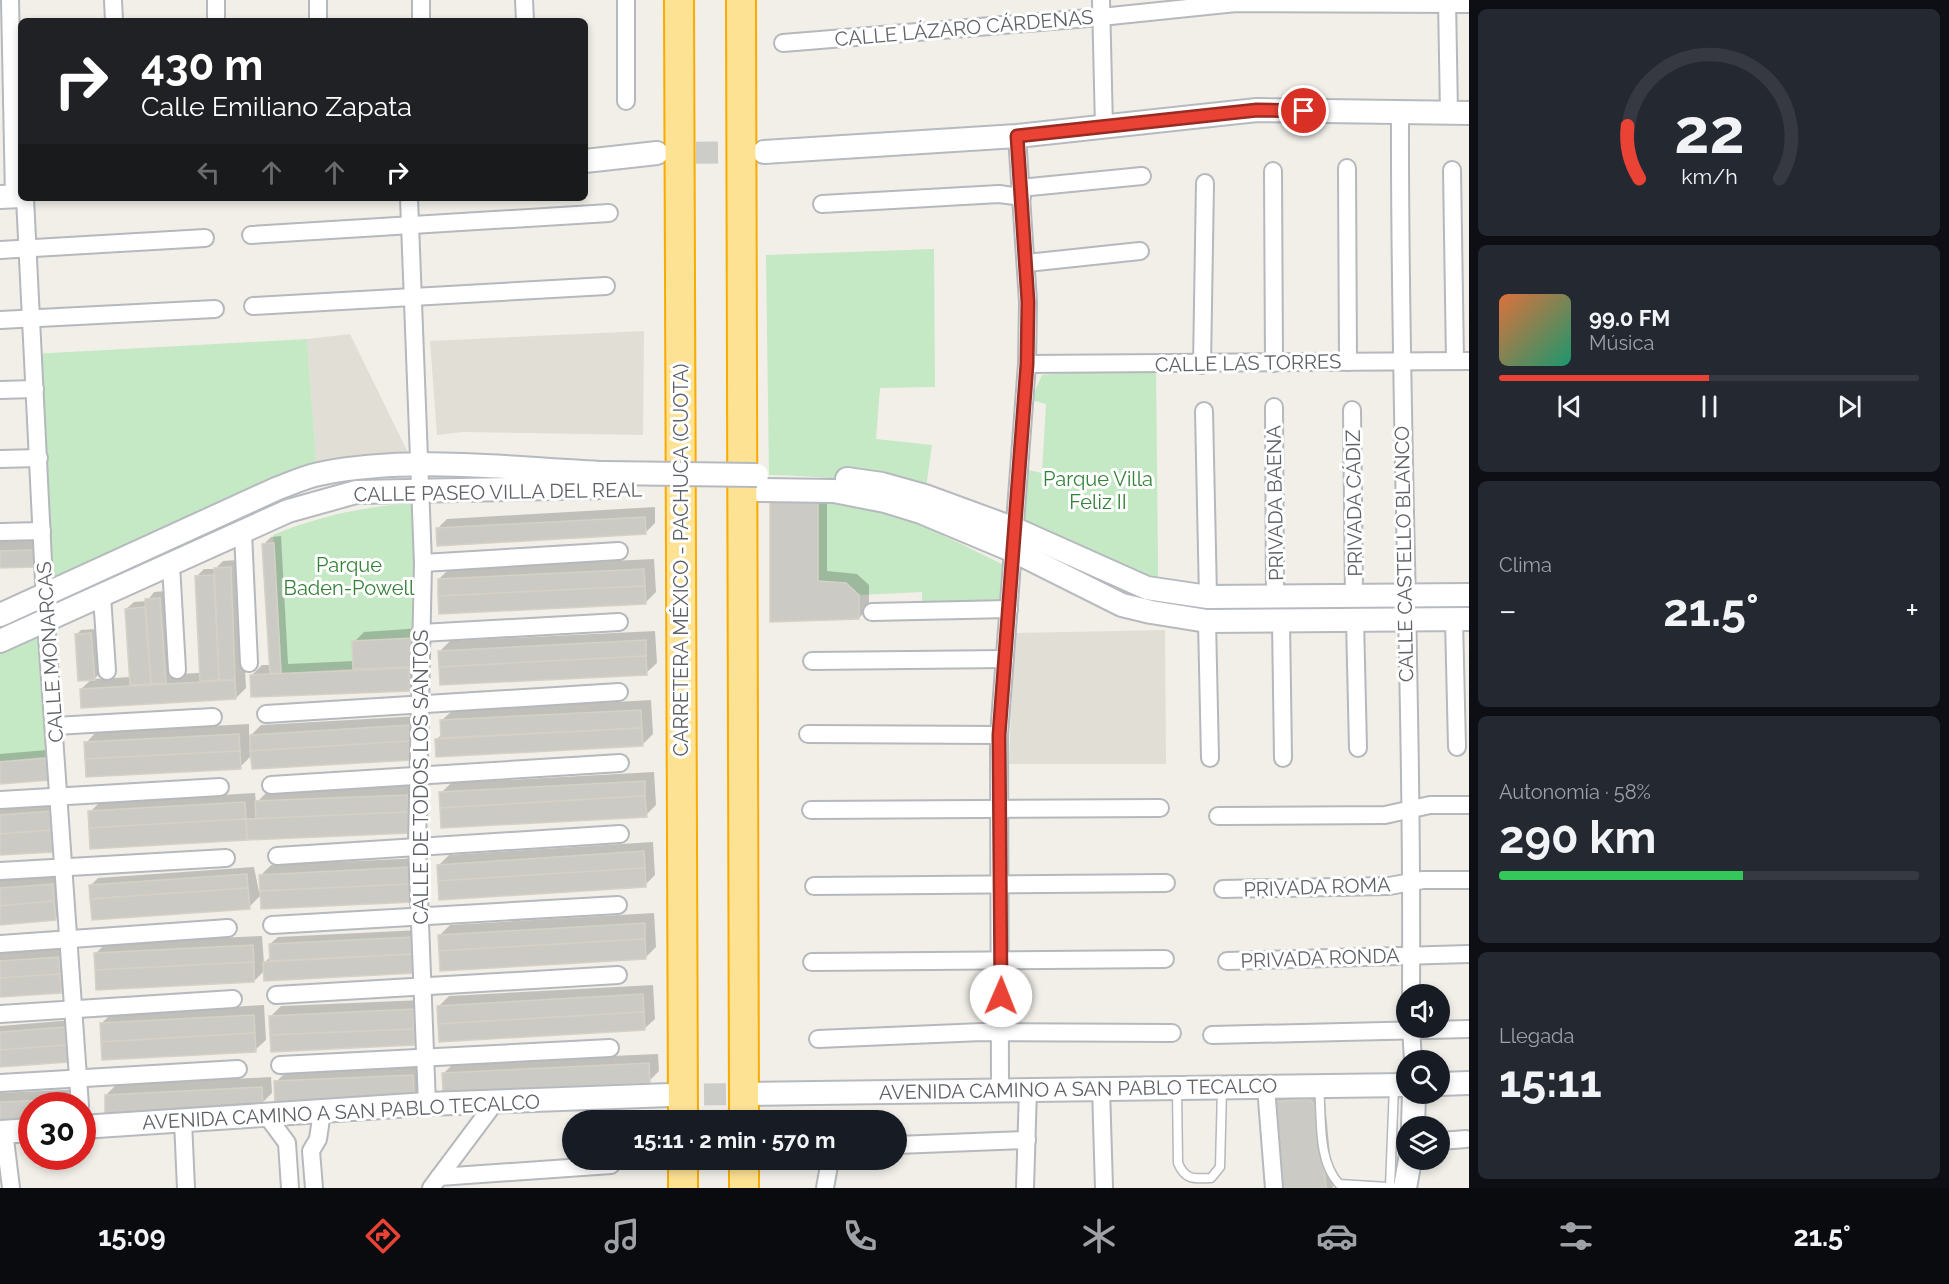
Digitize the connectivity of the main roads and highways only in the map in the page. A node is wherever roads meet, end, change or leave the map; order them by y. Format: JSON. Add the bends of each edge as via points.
{"nodes":[{"id":1,"x":679,"y":0,"type":"edge"},
{"id":2,"x":741,"y":0,"type":"edge"},
{"id":3,"x":746,"y":1107,"type":"edge"},
{"id":4,"x":683,"y":1110,"type":"edge"},
{"id":5,"x":683,"y":1170,"type":"edge"},
{"id":6,"x":744,"y":1170,"type":"edge"},
{"id":7,"x":683,"y":1188,"type":"edge"},
{"id":8,"x":744,"y":1188,"type":"edge"}],
"edges":[{"from":1,"to":4,"type":"highway","name":"CARRETERA MÉXICO - PACHUCA (CUOTA)"},
{"from":2,"to":3,"type":"highway"},
{"from":5,"to":7,"type":"highway"},
{"from":6,"to":8,"type":"highway"}]}
